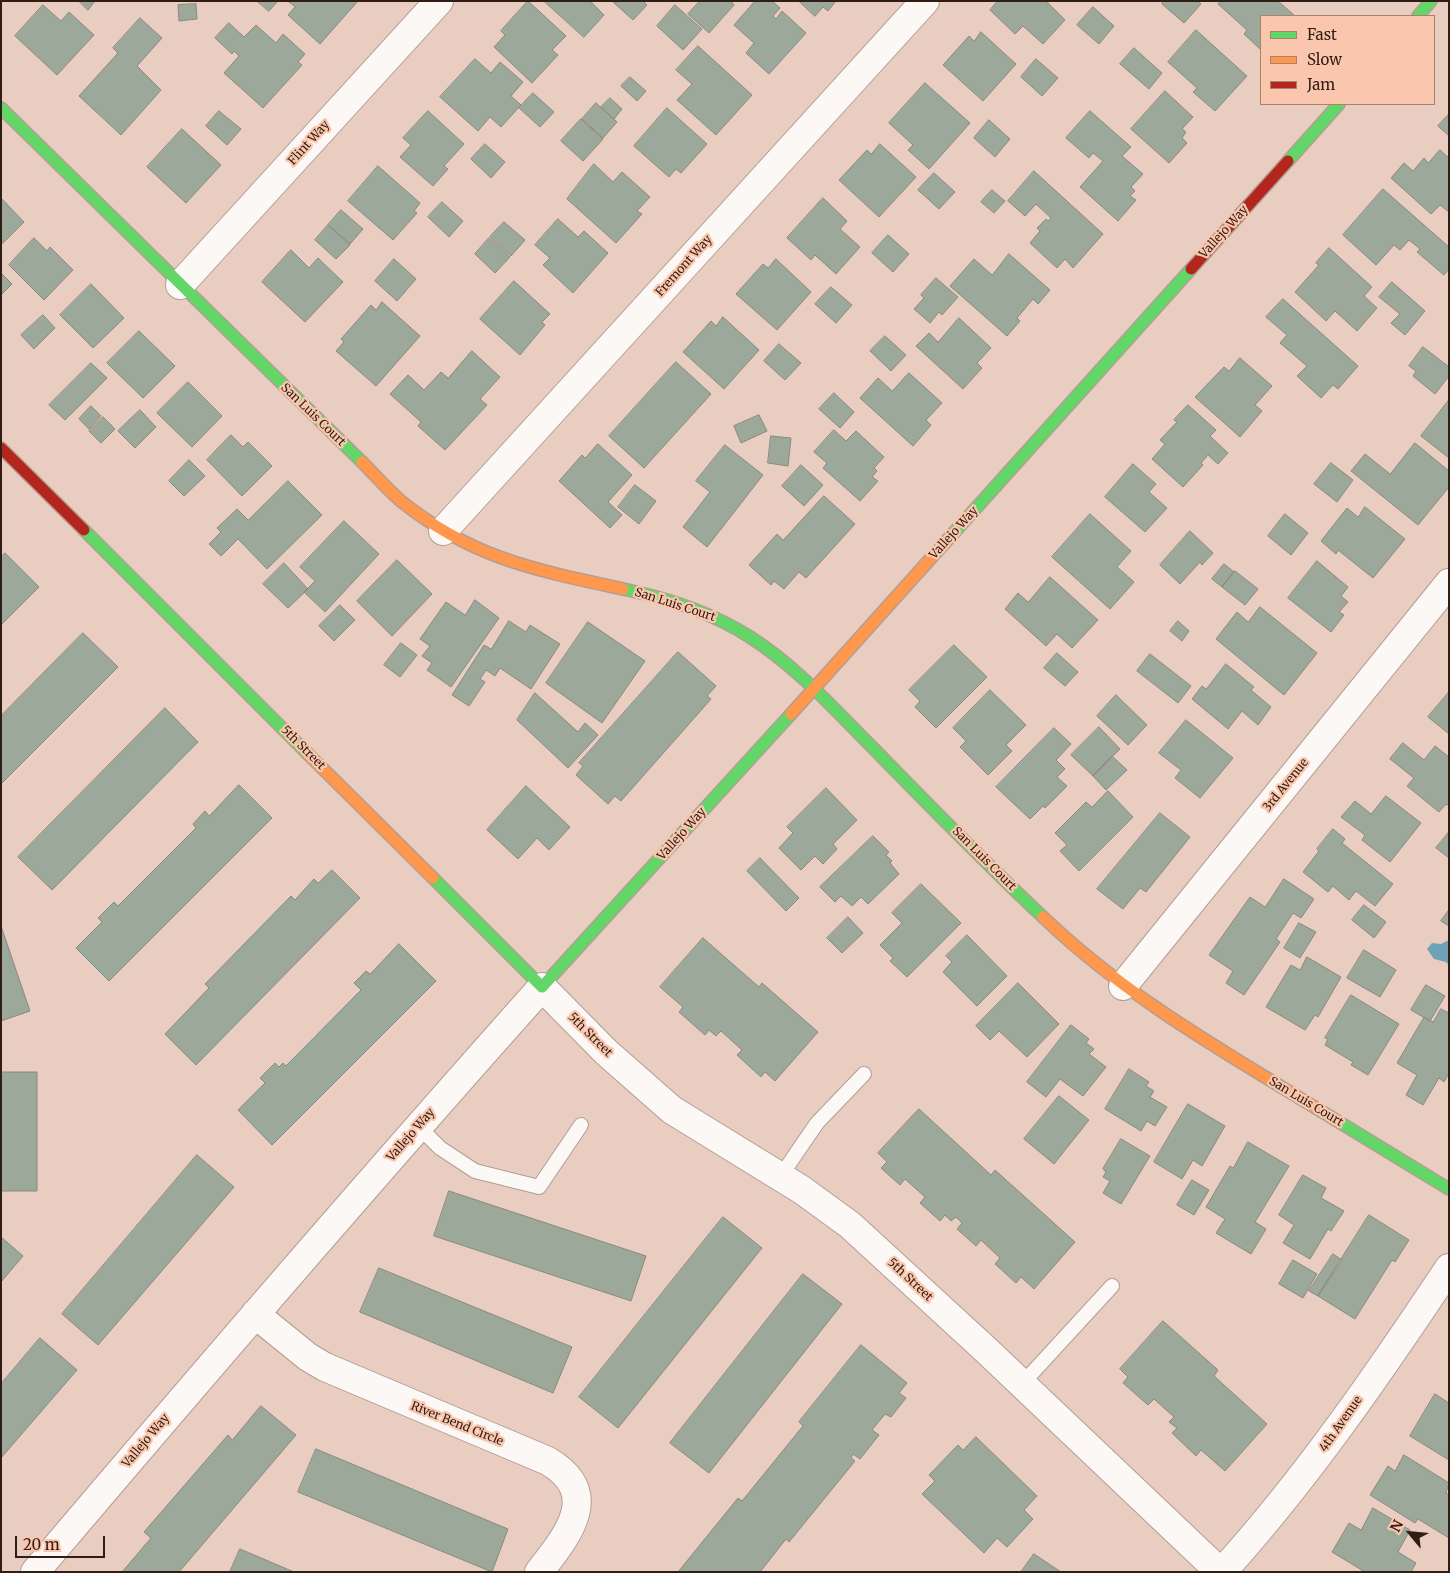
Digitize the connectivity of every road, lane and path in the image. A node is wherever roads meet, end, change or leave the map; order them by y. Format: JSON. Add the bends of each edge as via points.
{"nodes":[{"id":1,"x":439,"y":1,"type":"edge"},
{"id":2,"x":925,"y":1,"type":"edge"},
{"id":3,"x":1431,"y":1,"type":"edge"},
{"id":4,"x":1419,"y":15,"type":"edge"},
{"id":5,"x":1338,"y":105,"type":"edge"},
{"id":6,"x":1,"y":108,"type":"edge"},
{"id":7,"x":180,"y":285,"type":"junction"},
{"id":8,"x":1,"y":448,"type":"edge"},
{"id":9,"x":443,"y":531,"type":"junction"},
{"id":10,"x":1449,"y":583,"type":"edge"},
{"id":11,"x":813,"y":688,"type":"junction"},
{"id":12,"x":1123,"y":986,"type":"junction"},
{"id":13,"x":542,"y":987,"type":"junction"},
{"id":14,"x":864,"y":1074,"type":"dead end"},
{"id":15,"x":581,"y":1125,"type":"dead end"},
{"id":16,"x":418,"y":1126,"type":"junction"},
{"id":17,"x":780,"y":1177,"type":"junction"},
{"id":18,"x":1449,"y":1189,"type":"edge"},
{"id":19,"x":1449,"y":1268,"type":"edge"},
{"id":20,"x":1112,"y":1286,"type":"dead end"},
{"id":21,"x":255,"y":1314,"type":"junction"},
{"id":22,"x":1022,"y":1384,"type":"junction"},
{"id":23,"x":35,"y":1572,"type":"edge"},
{"id":24,"x":539,"y":1572,"type":"edge"},
{"id":25,"x":1221,"y":1572,"type":"edge"}],
"edges":[{"from":1,"to":7,"type":"street","name":"Flint Way"},
{"from":2,"to":9,"type":"street","name":"Fremont Way"},
{"from":3,"to":4,"type":"street"},
{"from":5,"to":11,"type":"street","name":"Vallejo Way"},
{"from":6,"to":7,"type":"street","name":"San Luis Court"},
{"from":7,"to":9,"type":"street","name":"San Luis Court","via":[[400,500]]},
{"from":8,"to":13,"type":"street","name":"5th Street"},
{"from":9,"to":11,"type":"street","name":"San Luis Court","via":[[499,558],[648,595],[725,622],[766,648]]},
{"from":10,"to":12,"type":"street","name":"3rd Avenue"},
{"from":11,"to":12,"type":"street","name":"San Luis Court","via":[[1036,911]]},
{"from":11,"to":13,"type":"street","name":"Vallejo Way"},
{"from":12,"to":18,"type":"street","name":"San Luis Court","via":[[1200,1038]]},
{"from":13,"to":16,"type":"street","name":"Vallejo Way"},
{"from":13,"to":17,"type":"street","name":"5th Street","via":[[606,1052],[672,1110]]},
{"from":14,"to":17,"type":"lane","via":[[817,1123]]},
{"from":15,"to":16,"type":"lane","via":[[539,1187],[475,1171],[440,1148]]},
{"from":16,"to":21,"type":"street","name":"Vallejo Way"},
{"from":17,"to":22,"type":"street","name":"5th Street","via":[[850,1225]]},
{"from":19,"to":25,"type":"street","name":"4th Avenue","via":[[1320,1453],[1268,1521]]},
{"from":20,"to":22,"type":"lane"},
{"from":21,"to":23,"type":"street","name":"Vallejo Way"},
{"from":21,"to":24,"type":"street","name":"River Bend Circle","via":[[325,1367],[548,1462],[564,1472],[577,1496],[577,1511],[563,1541]]},
{"from":22,"to":25,"type":"street","name":"5th Street"}]}
